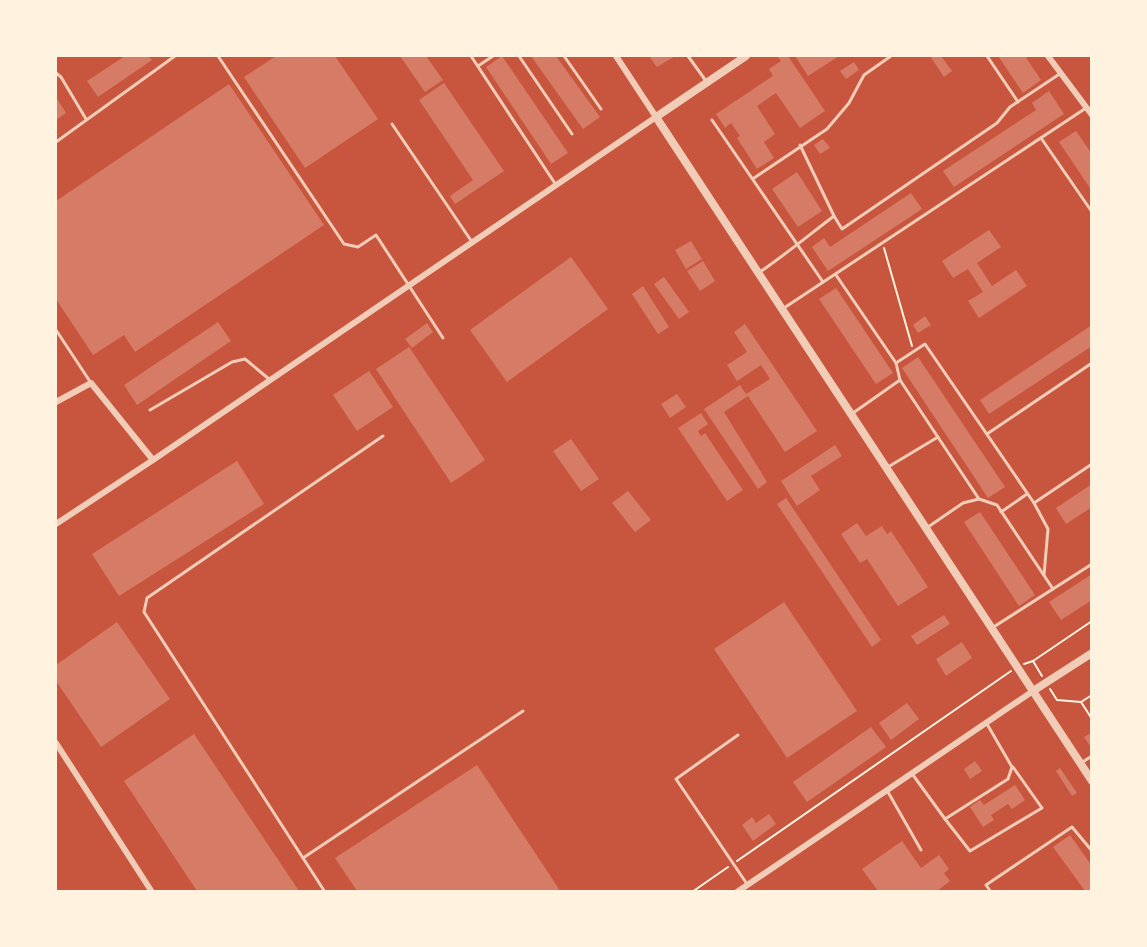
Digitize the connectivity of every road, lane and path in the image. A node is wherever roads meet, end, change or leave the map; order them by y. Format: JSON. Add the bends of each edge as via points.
{"nodes":[{"id":1,"x":176,"y":56,"type":"edge"},
{"id":2,"x":218,"y":56,"type":"edge"},
{"id":3,"x":471,"y":56,"type":"edge"},
{"id":4,"x":493,"y":56,"type":"edge"},
{"id":5,"x":519,"y":56,"type":"edge"},
{"id":6,"x":564,"y":56,"type":"edge"},
{"id":7,"x":616,"y":56,"type":"edge"},
{"id":8,"x":688,"y":56,"type":"edge"},
{"id":9,"x":746,"y":56,"type":"edge"},
{"id":10,"x":891,"y":56,"type":"edge"},
{"id":11,"x":987,"y":56,"type":"edge"},
{"id":12,"x":1048,"y":56,"type":"edge"},
{"id":13,"x":478,"y":66,"type":"junction"},
{"id":14,"x":56,"y":73,"type":"edge"},
{"id":15,"x":1061,"y":73,"type":"junction"},
{"id":16,"x":706,"y":82,"type":"junction"},
{"id":17,"x":1018,"y":102,"type":"junction"},
{"id":18,"x":1086,"y":108,"type":"junction"},
{"id":19,"x":601,"y":109,"type":"dead end"},
{"id":20,"x":1092,"y":115,"type":"edge"},
{"id":21,"x":656,"y":117,"type":"junction"},
{"id":22,"x":86,"y":119,"type":"junction"},
{"id":23,"x":712,"y":120,"type":"dead end"},
{"id":24,"x":392,"y":124,"type":"dead end"},
{"id":25,"x":572,"y":134,"type":"dead end"},
{"id":26,"x":1041,"y":138,"type":"junction"},
{"id":27,"x":56,"y":142,"type":"edge"},
{"id":28,"x":800,"y":145,"type":"junction"},
{"id":29,"x":754,"y":178,"type":"junction"},
{"id":30,"x":556,"y":185,"type":"junction"},
{"id":31,"x":1092,"y":212,"type":"edge"},
{"id":32,"x":834,"y":216,"type":"junction"},
{"id":33,"x":472,"y":242,"type":"junction"},
{"id":34,"x":882,"y":243,"type":"junction"},
{"id":35,"x":798,"y":246,"type":"junction"},
{"id":36,"x":759,"y":273,"type":"junction"},
{"id":37,"x":835,"y":274,"type":"junction"},
{"id":38,"x":823,"y":282,"type":"junction"},
{"id":39,"x":408,"y":286,"type":"junction"},
{"id":40,"x":783,"y":309,"type":"junction"},
{"id":41,"x":56,"y":330,"type":"edge"},
{"id":42,"x":443,"y":338,"type":"dead end"},
{"id":43,"x":914,"y":352,"type":"junction"},
{"id":44,"x":896,"y":363,"type":"junction"},
{"id":45,"x":1092,"y":363,"type":"edge"},
{"id":46,"x":270,"y":380,"type":"junction"},
{"id":47,"x":900,"y":380,"type":"junction"},
{"id":48,"x":91,"y":383,"type":"junction"},
{"id":49,"x":56,"y":402,"type":"edge"},
{"id":50,"x":150,"y":410,"type":"dead end"},
{"id":51,"x":851,"y":414,"type":"junction"},
{"id":52,"x":987,"y":434,"type":"junction"},
{"id":53,"x":383,"y":436,"type":"dead end"},
{"id":54,"x":938,"y":437,"type":"junction"},
{"id":55,"x":153,"y":460,"type":"junction"},
{"id":56,"x":1092,"y":464,"type":"edge"},
{"id":57,"x":886,"y":468,"type":"junction"},
{"id":58,"x":1028,"y":494,"type":"junction"},
{"id":59,"x":979,"y":499,"type":"junction"},
{"id":60,"x":1034,"y":503,"type":"junction"},
{"id":61,"x":1001,"y":512,"type":"junction"},
{"id":62,"x":56,"y":524,"type":"edge"},
{"id":63,"x":926,"y":529,"type":"junction"},
{"id":64,"x":1092,"y":564,"type":"edge"},
{"id":65,"x":1044,"y":575,"type":"junction"},
{"id":66,"x":1053,"y":589,"type":"junction"},
{"id":67,"x":1092,"y":621,"type":"edge"},
{"id":68,"x":991,"y":628,"type":"junction"},
{"id":69,"x":1092,"y":653,"type":"edge"},
{"id":70,"x":1033,"y":661,"type":"junction"},
{"id":71,"x":1017,"y":667,"type":"junction"},
{"id":72,"x":1046,"y":682,"type":"junction"},
{"id":73,"x":1033,"y":691,"type":"junction"},
{"id":74,"x":1092,"y":695,"type":"edge"},
{"id":75,"x":1081,"y":702,"type":"junction"},
{"id":76,"x":523,"y":711,"type":"dead end"},
{"id":77,"x":1092,"y":719,"type":"edge"},
{"id":78,"x":986,"y":723,"type":"junction"},
{"id":79,"x":738,"y":735,"type":"dead end"},
{"id":80,"x":56,"y":743,"type":"edge"},
{"id":81,"x":1092,"y":756,"type":"edge"},
{"id":82,"x":1080,"y":764,"type":"junction"},
{"id":83,"x":1012,"y":767,"type":"junction"},
{"id":84,"x":912,"y":773,"type":"junction"},
{"id":85,"x":1092,"y":781,"type":"edge"},
{"id":86,"x":887,"y":790,"type":"junction"},
{"id":87,"x":945,"y":819,"type":"junction"},
{"id":88,"x":921,"y":850,"type":"dead end"},
{"id":89,"x":1092,"y":851,"type":"edge"},
{"id":90,"x":303,"y":858,"type":"junction"},
{"id":91,"x":733,"y":864,"type":"junction"},
{"id":92,"x":747,"y":884,"type":"junction"},
{"id":93,"x":152,"y":891,"type":"edge"},
{"id":94,"x":325,"y":891,"type":"edge"},
{"id":95,"x":692,"y":891,"type":"edge"},
{"id":96,"x":737,"y":891,"type":"edge"},
{"id":97,"x":991,"y":891,"type":"edge"}],
"edges":[{"from":1,"to":22,"type":"lane"},
{"from":2,"to":39,"type":"lane","via":[[344,244],[358,247],[376,236]]},
{"from":3,"to":13,"type":"lane"},
{"from":4,"to":13,"type":"lane"},
{"from":5,"to":25,"type":"lane"},
{"from":6,"to":19,"type":"lane"},
{"from":7,"to":21,"type":"street"},
{"from":8,"to":16,"type":"lane"},
{"from":9,"to":16,"type":"street"},
{"from":10,"to":28,"type":"lane","via":[[864,75],[849,103],[827,129]]},
{"from":11,"to":17,"type":"lane"},
{"from":12,"to":15,"type":"street"},
{"from":13,"to":30,"type":"lane"},
{"from":14,"to":22,"type":"lane"},
{"from":15,"to":17,"type":"lane"},
{"from":15,"to":18,"type":"street"},
{"from":16,"to":21,"type":"street"},
{"from":17,"to":32,"type":"lane","via":[[997,123],[842,229]]},
{"from":18,"to":20,"type":"street"},
{"from":18,"to":26,"type":"lane"},
{"from":21,"to":30,"type":"street"},
{"from":21,"to":36,"type":"street"},
{"from":22,"to":27,"type":"lane"},
{"from":23,"to":29,"type":"lane"},
{"from":24,"to":33,"type":"lane"},
{"from":26,"to":31,"type":"lane"},
{"from":26,"to":34,"type":"lane"},
{"from":28,"to":29,"type":"lane"},
{"from":28,"to":32,"type":"lane"},
{"from":29,"to":35,"type":"lane"},
{"from":30,"to":33,"type":"street"},
{"from":32,"to":35,"type":"lane"},
{"from":33,"to":39,"type":"street"},
{"from":34,"to":37,"type":"lane"},
{"from":34,"to":43,"type":"path"},
{"from":35,"to":36,"type":"lane"},
{"from":35,"to":38,"type":"lane"},
{"from":36,"to":40,"type":"street"},
{"from":37,"to":38,"type":"lane"},
{"from":37,"to":44,"type":"lane"},
{"from":38,"to":40,"type":"lane"},
{"from":39,"to":42,"type":"lane"},
{"from":39,"to":46,"type":"street"},
{"from":40,"to":51,"type":"street"},
{"from":41,"to":48,"type":"lane"},
{"from":43,"to":44,"type":"lane"},
{"from":43,"to":52,"type":"lane","via":[[925,344]]},
{"from":44,"to":47,"type":"lane"},
{"from":45,"to":52,"type":"lane"},
{"from":46,"to":50,"type":"lane","via":[[245,359],[232,362]]},
{"from":46,"to":55,"type":"street"},
{"from":47,"to":51,"type":"lane"},
{"from":47,"to":54,"type":"lane"},
{"from":48,"to":49,"type":"street"},
{"from":48,"to":55,"type":"street"},
{"from":51,"to":57,"type":"street"},
{"from":52,"to":58,"type":"lane"},
{"from":53,"to":90,"type":"lane","via":[[147,598],[144,612]]},
{"from":54,"to":57,"type":"lane"},
{"from":54,"to":59,"type":"lane"},
{"from":55,"to":62,"type":"street"},
{"from":56,"to":60,"type":"lane"},
{"from":57,"to":63,"type":"street"},
{"from":58,"to":60,"type":"lane"},
{"from":58,"to":61,"type":"lane"},
{"from":59,"to":61,"type":"lane","via":[[997,505]]},
{"from":59,"to":63,"type":"lane","via":[[963,503]]},
{"from":60,"to":65,"type":"lane","via":[[1048,529]]},
{"from":61,"to":65,"type":"lane"},
{"from":63,"to":68,"type":"street"},
{"from":64,"to":66,"type":"lane"},
{"from":65,"to":66,"type":"lane"},
{"from":66,"to":68,"type":"lane"},
{"from":67,"to":70,"type":"path"},
{"from":68,"to":71,"type":"street"},
{"from":69,"to":72,"type":"street"},
{"from":70,"to":71,"type":"path"},
{"from":70,"to":72,"type":"path"},
{"from":71,"to":73,"type":"street"},
{"from":71,"to":91,"type":"path"},
{"from":72,"to":73,"type":"street"},
{"from":72,"to":75,"type":"path","via":[[1057,700]]},
{"from":73,"to":78,"type":"street"},
{"from":73,"to":82,"type":"street"},
{"from":74,"to":75,"type":"path"},
{"from":75,"to":77,"type":"path"},
{"from":76,"to":90,"type":"lane"},
{"from":78,"to":83,"type":"lane"},
{"from":78,"to":84,"type":"street"},
{"from":79,"to":91,"type":"lane","via":[[676,779]]},
{"from":80,"to":93,"type":"street"},
{"from":81,"to":82,"type":"lane"},
{"from":82,"to":85,"type":"street"},
{"from":83,"to":87,"type":"lane","via":[[1008,779]]},
{"from":83,"to":87,"type":"lane","via":[[1042,808],[970,851]]},
{"from":84,"to":86,"type":"street"},
{"from":84,"to":87,"type":"lane"},
{"from":86,"to":88,"type":"lane"},
{"from":86,"to":92,"type":"street"},
{"from":89,"to":97,"type":"lane","via":[[1072,827],[986,885]]},
{"from":90,"to":94,"type":"lane"},
{"from":91,"to":92,"type":"lane"},
{"from":91,"to":95,"type":"path"},
{"from":92,"to":96,"type":"street"}]}
